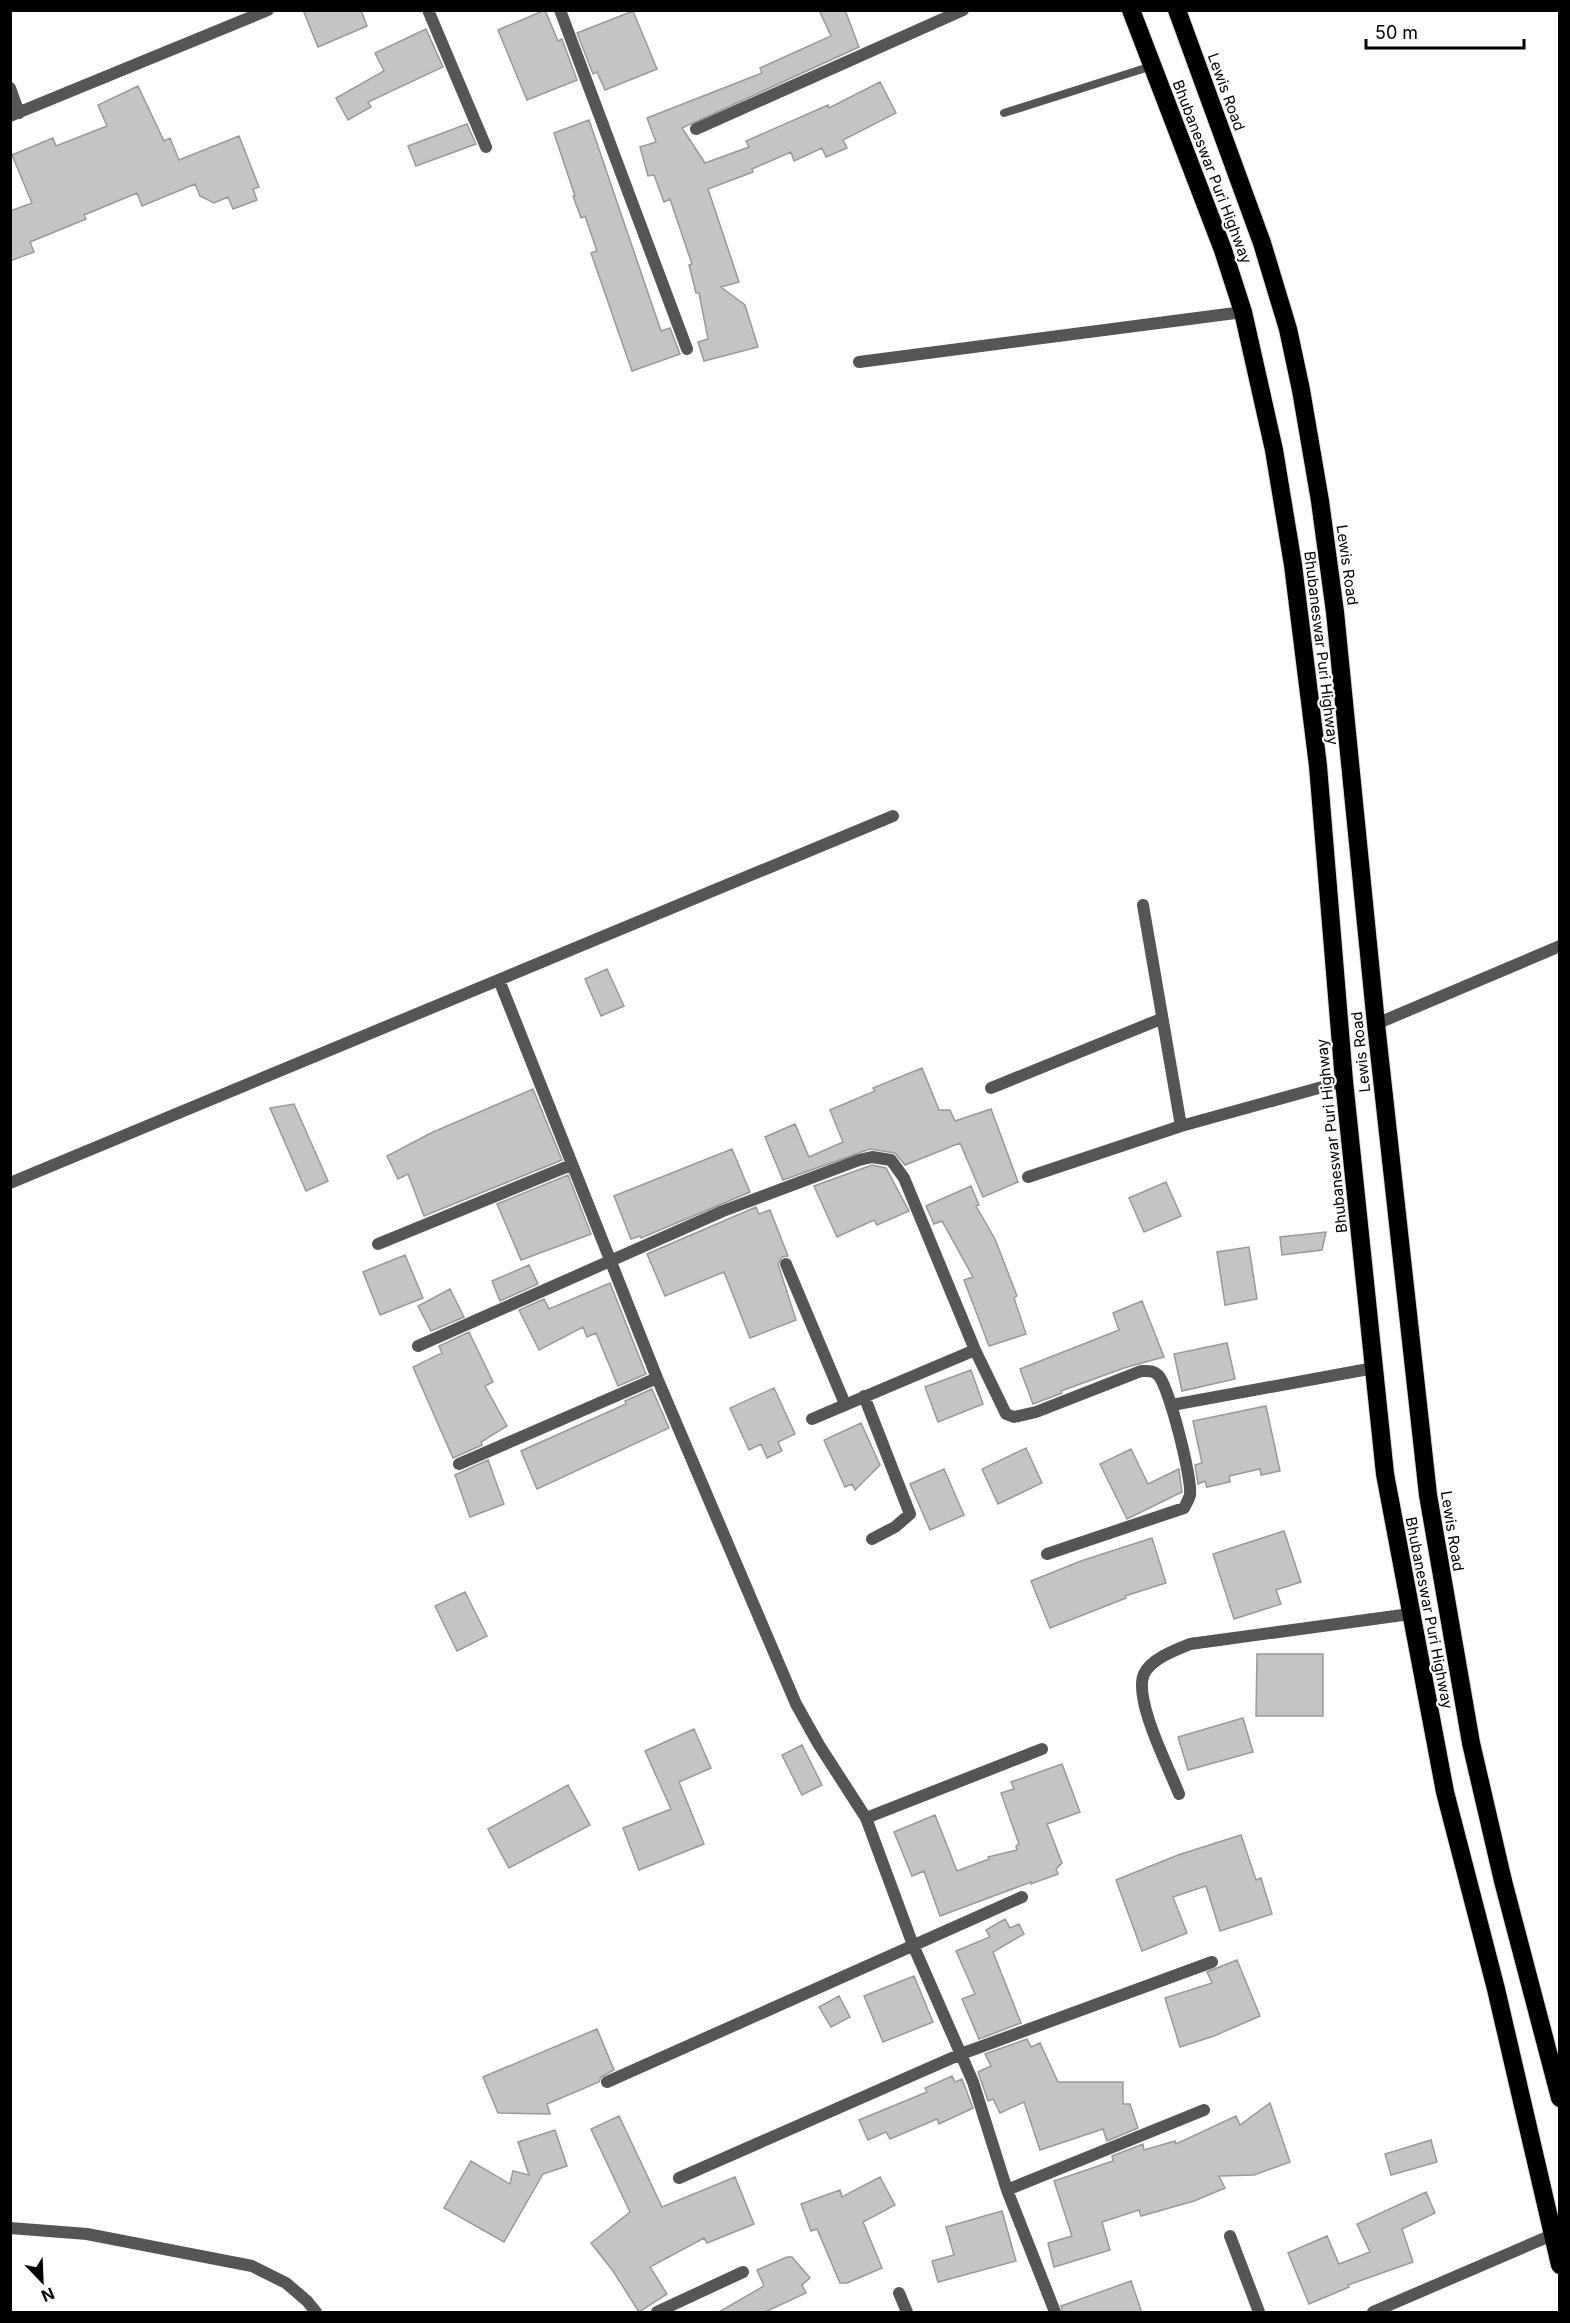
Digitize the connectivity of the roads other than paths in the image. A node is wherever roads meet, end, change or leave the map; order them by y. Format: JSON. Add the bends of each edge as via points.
{"nodes":[{"id":1,"x":268,"y":10,"type":"edge"},
{"id":2,"x":428,"y":10,"type":"edge"},
{"id":3,"x":560,"y":10,"type":"edge"},
{"id":4,"x":963,"y":10,"type":"edge"},
{"id":5,"x":1131,"y":10,"type":"edge"},
{"id":6,"x":1177,"y":10,"type":"edge"},
{"id":7,"x":1152,"y":66,"type":"junction"},
{"id":8,"x":10,"y":88,"type":"edge"},
{"id":9,"x":1004,"y":113,"type":"dead end"},
{"id":10,"x":15,"y":115,"type":"edge"},
{"id":11,"x":696,"y":129,"type":"dead end"},
{"id":12,"x":486,"y":147,"type":"dead end"},
{"id":13,"x":1243,"y":312,"type":"junction"},
{"id":14,"x":687,"y":349,"type":"dead end"},
{"id":15,"x":859,"y":362,"type":"dead end"},
{"id":16,"x":892,"y":816,"type":"dead end"},
{"id":17,"x":1143,"y":905,"type":"dead end"},
{"id":18,"x":1560,"y":946,"type":"edge"},
{"id":19,"x":499,"y":980,"type":"junction"},
{"id":20,"x":1161,"y":1019,"type":"junction"},
{"id":21,"x":1376,"y":1024,"type":"junction"},
{"id":22,"x":1344,"y":1081,"type":"junction"},
{"id":23,"x":991,"y":1088,"type":"dead end"},
{"id":24,"x":1181,"y":1126,"type":"junction"},
{"id":25,"x":571,"y":1165,"type":"junction"},
{"id":26,"x":1028,"y":1177,"type":"dead end"},
{"id":27,"x":10,"y":1184,"type":"edge"},
{"id":28,"x":378,"y":1244,"type":"dead end"},
{"id":29,"x":612,"y":1261,"type":"junction"},
{"id":30,"x":786,"y":1264,"type":"dead end"},
{"id":31,"x":418,"y":1346,"type":"dead end"},
{"id":32,"x":975,"y":1350,"type":"junction"},
{"id":33,"x":1374,"y":1368,"type":"junction"},
{"id":34,"x":657,"y":1378,"type":"junction"},
{"id":35,"x":864,"y":1396,"type":"junction"},
{"id":36,"x":845,"y":1404,"type":"junction"},
{"id":37,"x":1172,"y":1405,"type":"junction"},
{"id":38,"x":812,"y":1419,"type":"dead end"},
{"id":39,"x":459,"y":1464,"type":"dead end"},
{"id":40,"x":872,"y":1539,"type":"dead end"},
{"id":41,"x":1047,"y":1554,"type":"dead end"},
{"id":42,"x":1410,"y":1614,"type":"junction"},
{"id":43,"x":1042,"y":1749,"type":"dead end"},
{"id":44,"x":1179,"y":1794,"type":"dead end"},
{"id":45,"x":866,"y":1818,"type":"junction"},
{"id":46,"x":1022,"y":1897,"type":"dead end"},
{"id":47,"x":913,"y":1945,"type":"junction"},
{"id":48,"x":1212,"y":1962,"type":"dead end"},
{"id":49,"x":961,"y":2054,"type":"junction"},
{"id":50,"x":607,"y":2082,"type":"dead end"},
{"id":51,"x":1560,"y":2098,"type":"edge"},
{"id":52,"x":1204,"y":2110,"type":"dead end"},
{"id":53,"x":679,"y":2178,"type":"dead end"},
{"id":54,"x":1007,"y":2190,"type":"junction"},
{"id":55,"x":10,"y":2228,"type":"edge"},
{"id":56,"x":1552,"y":2235,"type":"junction"},
{"id":57,"x":1230,"y":2236,"type":"dead end"},
{"id":58,"x":1560,"y":2265,"type":"edge"},
{"id":59,"x":743,"y":2272,"type":"dead end"},
{"id":60,"x":900,"y":2293,"type":"dead end"},
{"id":61,"x":316,"y":2313,"type":"edge"},
{"id":62,"x":657,"y":2313,"type":"edge"},
{"id":63,"x":907,"y":2313,"type":"edge"},
{"id":64,"x":1055,"y":2313,"type":"edge"},
{"id":65,"x":1259,"y":2313,"type":"edge"},
{"id":66,"x":1373,"y":2313,"type":"edge"}],
"edges":[{"from":1,"to":10,"type":"street"},
{"from":2,"to":12,"type":"street"},
{"from":3,"to":14,"type":"street"},
{"from":4,"to":11,"type":"street"},
{"from":5,"to":7,"type":"highway","name":"Bhubaneswar Puri Highway"},
{"from":6,"to":21,"type":"highway","name":"Lewis Road","via":[[1262,243],[1288,328],[1301,390],[1335,612]]},
{"from":7,"to":9,"type":"lane"},
{"from":7,"to":13,"type":"highway","name":"Bhubaneswar Puri Highway"},
{"from":8,"to":10,"type":"street"},
{"from":13,"to":15,"type":"street"},
{"from":13,"to":22,"type":"highway","name":"Bhubaneswar Puri Highway","via":[[1274,450],[1293,565],[1318,766]]},
{"from":16,"to":19,"type":"street"},
{"from":17,"to":20,"type":"street"},
{"from":18,"to":21,"type":"street"},
{"from":19,"to":25,"type":"street"},
{"from":19,"to":27,"type":"street"},
{"from":20,"to":23,"type":"street"},
{"from":20,"to":24,"type":"street"},
{"from":21,"to":51,"type":"highway","name":"Lewis Road","via":[[1416,1402],[1448,1624],[1503,1881]]},
{"from":22,"to":24,"type":"street"},
{"from":22,"to":33,"type":"highway","name":"Bhubaneswar Puri Highway"},
{"from":24,"to":26,"type":"street"},
{"from":25,"to":28,"type":"street"},
{"from":25,"to":29,"type":"street"},
{"from":29,"to":31,"type":"street"},
{"from":29,"to":32,"type":"street","via":[[723,1211],[836,1167],[883,1157],[891,1160],[904,1178]]},
{"from":29,"to":34,"type":"street"},
{"from":30,"to":36,"type":"street"},
{"from":32,"to":35,"type":"street"},
{"from":32,"to":37,"type":"street","via":[[1001,1406],[1014,1417],[1141,1371],[1153,1371],[1160,1377]]},
{"from":33,"to":37,"type":"street"},
{"from":33,"to":42,"type":"highway","name":"Bhubaneswar Puri Highway","via":[[1385,1474]]},
{"from":34,"to":39,"type":"street"},
{"from":34,"to":45,"type":"street","via":[[796,1704]]},
{"from":35,"to":36,"type":"street"},
{"from":35,"to":40,"type":"street","via":[[910,1514]]},
{"from":36,"to":38,"type":"street"},
{"from":37,"to":41,"type":"street","via":[[1189,1479],[1190,1495],[1184,1508]]},
{"from":42,"to":44,"type":"street","via":[[1190,1644],[1168,1653],[1144,1674],[1142,1691]]},
{"from":42,"to":56,"type":"highway","name":"Bhubaneswar Puri Highway","via":[[1445,1792],[1496,1989]]},
{"from":43,"to":45,"type":"street"},
{"from":45,"to":47,"type":"street"},
{"from":46,"to":47,"type":"street"},
{"from":47,"to":49,"type":"street"},
{"from":47,"to":50,"type":"street"},
{"from":48,"to":49,"type":"street"},
{"from":49,"to":53,"type":"street"},
{"from":49,"to":54,"type":"street","via":[[985,2115]]},
{"from":52,"to":54,"type":"street"},
{"from":54,"to":64,"type":"street"},
{"from":55,"to":61,"type":"street","via":[[87,2234],[252,2266],[286,2283]]},
{"from":56,"to":58,"type":"highway","name":"Bhubaneswar Puri Highway"},
{"from":56,"to":66,"type":"street"},
{"from":57,"to":65,"type":"street"},
{"from":59,"to":62,"type":"street"},
{"from":60,"to":63,"type":"street"}]}
